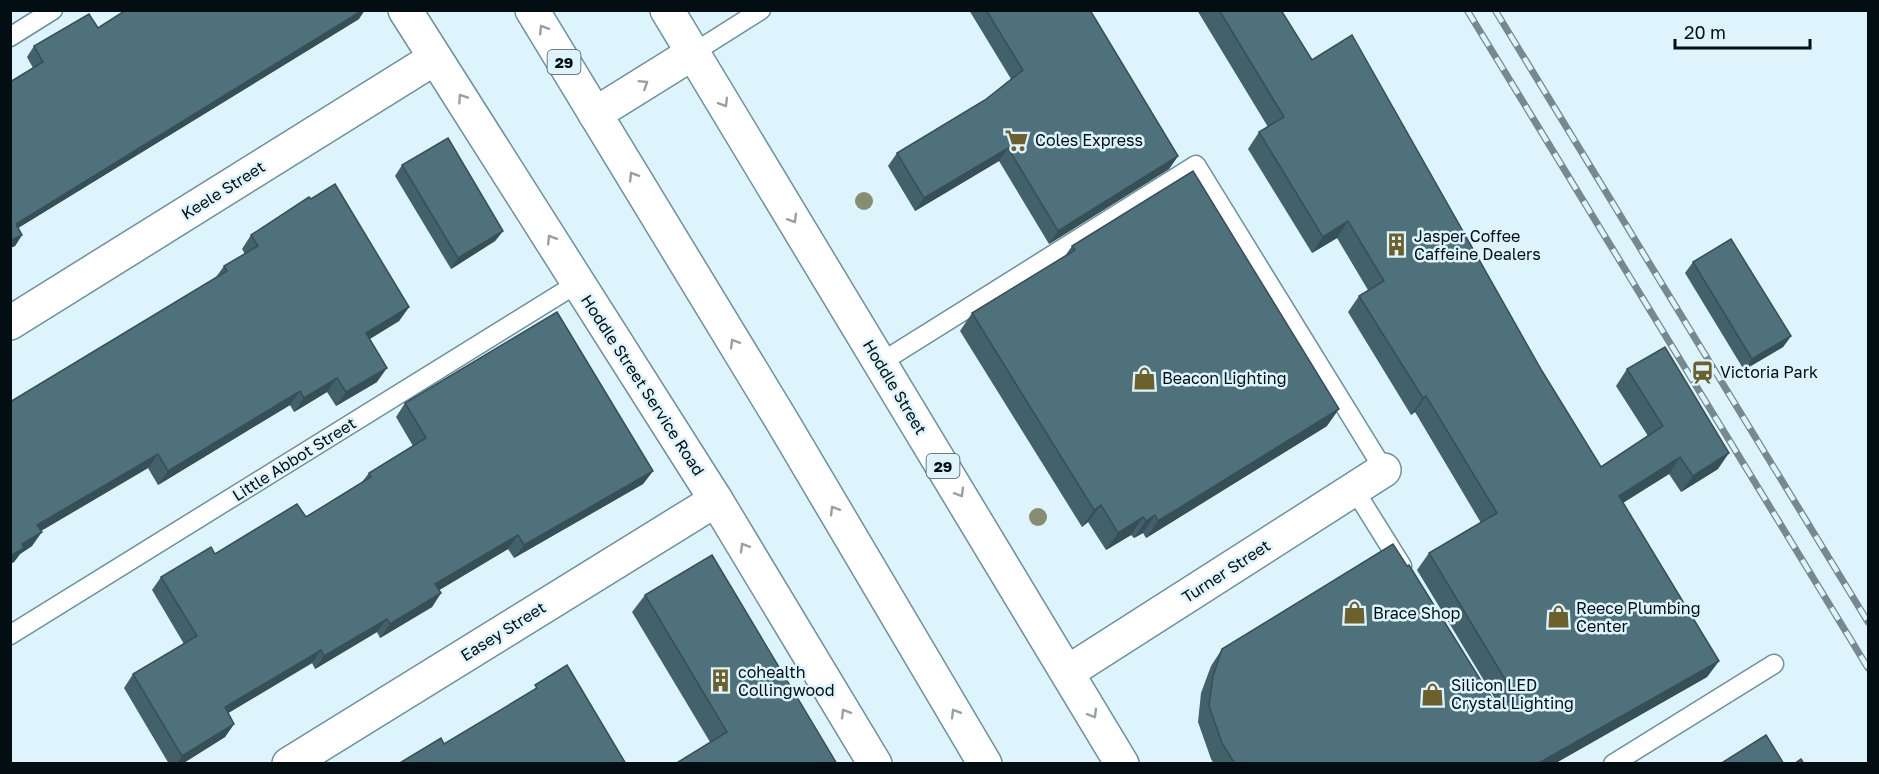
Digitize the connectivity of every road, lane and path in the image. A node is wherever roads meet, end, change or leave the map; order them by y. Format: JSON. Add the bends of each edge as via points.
{"nodes":[{"id":1,"x":52,"y":10,"type":"edge"},
{"id":2,"x":405,"y":10,"type":"edge"},
{"id":3,"x":532,"y":10,"type":"edge"},
{"id":4,"x":667,"y":10,"type":"edge"},
{"id":5,"x":760,"y":10,"type":"edge"},
{"id":6,"x":10,"y":37,"type":"edge"},
{"id":7,"x":693,"y":53,"type":"junction"},
{"id":8,"x":435,"y":58,"type":"junction"},
{"id":9,"x":595,"y":114,"type":"junction"},
{"id":10,"x":578,"y":283,"type":"junction"},
{"id":11,"x":10,"y":323,"type":"edge"},
{"id":12,"x":880,"y":363,"type":"junction"},
{"id":13,"x":1384,"y":471,"type":"joint"},
{"id":14,"x":1354,"y":489,"type":"junction"},
{"id":15,"x":716,"y":500,"type":"junction"},
{"id":16,"x":1409,"y":578,"type":"edge"},
{"id":17,"x":10,"y":635,"type":"edge"},
{"id":18,"x":1774,"y":664,"type":"dead end"},
{"id":19,"x":1068,"y":672,"type":"junction"},
{"id":20,"x":290,"y":764,"type":"edge"},
{"id":21,"x":875,"y":764,"type":"edge"},
{"id":22,"x":985,"y":764,"type":"edge"},
{"id":23,"x":1122,"y":764,"type":"edge"},
{"id":24,"x":1613,"y":764,"type":"edge"}],
"edges":[{"from":1,"to":6,"type":"lane"},
{"from":2,"to":8,"type":"main road","name":"Hoddle Street Service Road"},
{"from":9,"to":3,"type":"main road","number":"29","one_way":true},
{"from":4,"to":7,"type":"main road","name":"Hoddle Street","number":"29"},
{"from":5,"to":7,"type":"lane"},
{"from":9,"to":7,"type":"main road","one_way":true},
{"from":7,"to":12,"type":"main road","name":"Hoddle Street","number":"29","one_way":true},
{"from":10,"to":8,"type":"main road","name":"Hoddle Street Service Road","one_way":true},
{"from":8,"to":11,"type":"main road","name":"Keele Street"},
{"from":22,"to":9,"type":"main road","number":"29","one_way":true},
{"from":10,"to":15,"type":"main road","name":"Hoddle Street Service Road"},
{"from":10,"to":17,"type":"lane","name":"Little Abbot Street"},
{"from":12,"to":13,"type":"lane","via":[[1196,165]]},
{"from":12,"to":19,"type":"main road","name":"Hoddle Street","number":"29","one_way":true},
{"from":13,"to":14,"type":"main road","name":"Turner Street"},
{"from":14,"to":16,"type":"lane"},
{"from":14,"to":19,"type":"main road","name":"Turner Street"},
{"from":15,"to":20,"type":"main road","name":"Easey Street"},
{"from":21,"to":15,"type":"main road","name":"Hoddle Street Service Road","one_way":true},
{"from":18,"to":24,"type":"lane"},
{"from":19,"to":23,"type":"main road","name":"Hoddle Street","number":"29","one_way":true}]}
